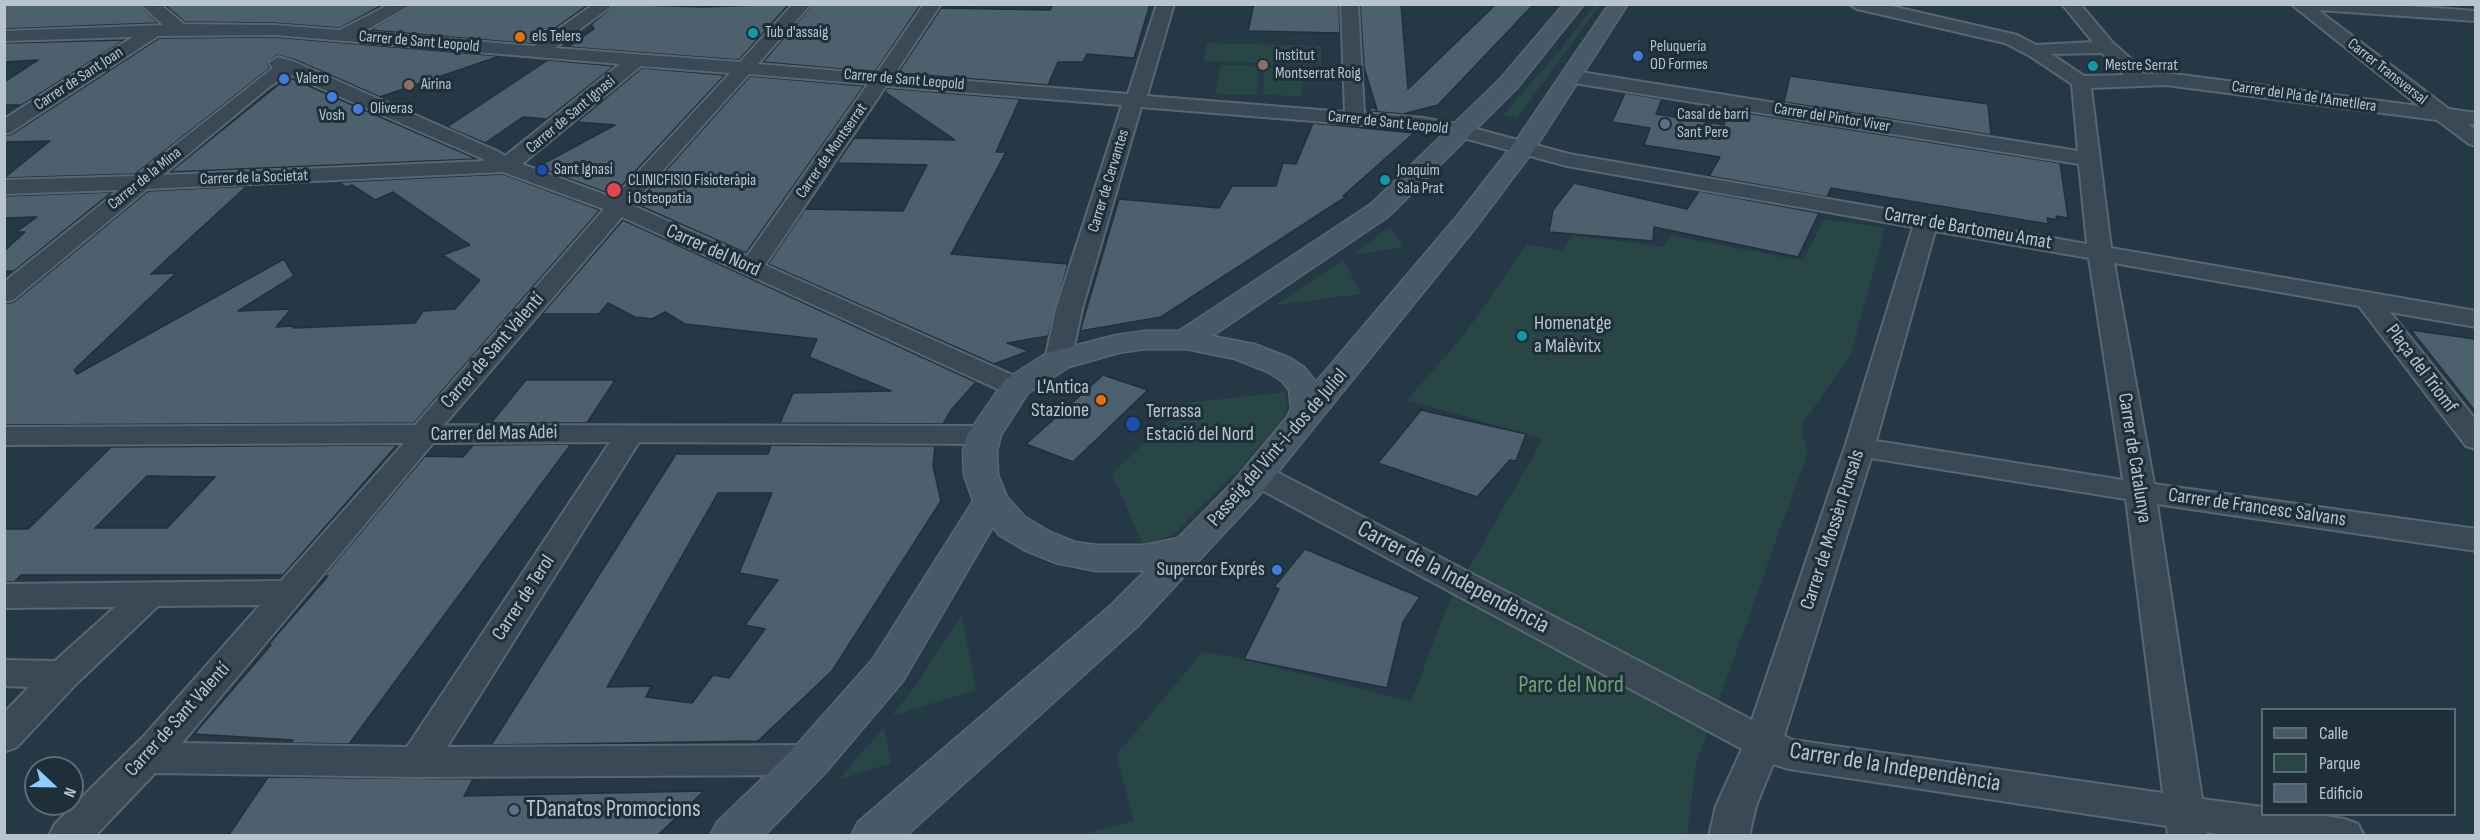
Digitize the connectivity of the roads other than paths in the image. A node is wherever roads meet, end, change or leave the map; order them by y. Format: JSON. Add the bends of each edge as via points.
{"nodes":[{"id":1,"x":149,"y":4,"type":"edge"},
{"id":2,"x":404,"y":4,"type":"edge"},
{"id":3,"x":606,"y":4,"type":"edge"},
{"id":4,"x":803,"y":4,"type":"edge"},
{"id":5,"x":933,"y":4,"type":"edge"},
{"id":6,"x":1166,"y":4,"type":"edge"},
{"id":7,"x":1349,"y":4,"type":"edge"},
{"id":8,"x":1575,"y":4,"type":"edge"},
{"id":9,"x":1620,"y":4,"type":"edge"},
{"id":10,"x":1857,"y":4,"type":"edge"},
{"id":11,"x":2070,"y":4,"type":"edge"},
{"id":12,"x":2299,"y":4,"type":"edge"},
{"id":13,"x":2475,"y":16,"type":"edge"},
{"id":14,"x":180,"y":30,"type":"junction"},
{"id":15,"x":154,"y":31,"type":"junction"},
{"id":16,"x":339,"y":35,"type":"junction"},
{"id":17,"x":4,"y":36,"type":"edge"},
{"id":18,"x":2107,"y":47,"type":"junction"},
{"id":19,"x":537,"y":52,"type":"junction"},
{"id":20,"x":2036,"y":52,"type":"junction"},
{"id":21,"x":636,"y":60,"type":"junction"},
{"id":22,"x":283,"y":64,"type":"junction"},
{"id":23,"x":747,"y":67,"type":"junction"},
{"id":24,"x":1574,"y":77,"type":"junction"},
{"id":25,"x":883,"y":78,"type":"junction"},
{"id":26,"x":2133,"y":80,"type":"junction"},
{"id":27,"x":2081,"y":81,"type":"junction"},
{"id":28,"x":1134,"y":99,"type":"junction"},
{"id":29,"x":1355,"y":111,"type":"dead end"},
{"id":30,"x":2444,"y":114,"type":"junction"},
{"id":31,"x":2475,"y":118,"type":"edge"},
{"id":32,"x":4,"y":128,"type":"edge"},
{"id":33,"x":1462,"y":131,"type":"junction"},
{"id":34,"x":2475,"y":140,"type":"edge"},
{"id":35,"x":1524,"y":147,"type":"junction"},
{"id":36,"x":2090,"y":159,"type":"junction"},
{"id":37,"x":504,"y":166,"type":"junction"},
{"id":38,"x":143,"y":181,"type":"junction"},
{"id":39,"x":4,"y":187,"type":"edge"},
{"id":40,"x":618,"y":207,"type":"junction"},
{"id":41,"x":1926,"y":221,"type":"junction"},
{"id":42,"x":2100,"y":252,"type":"junction"},
{"id":43,"x":751,"y":268,"type":"junction"},
{"id":44,"x":4,"y":295,"type":"edge"},
{"id":45,"x":2367,"y":299,"type":"junction"},
{"id":46,"x":2475,"y":318,"type":"edge"},
{"id":47,"x":1186,"y":340,"type":"junction"},
{"id":48,"x":1058,"y":360,"type":"junction"},
{"id":49,"x":1016,"y":387,"type":"junction"},
{"id":50,"x":1300,"y":426,"type":"junction"},
{"id":51,"x":630,"y":433,"type":"junction"},
{"id":52,"x":422,"y":435,"type":"junction"},
{"id":53,"x":984,"y":435,"type":"junction"},
{"id":54,"x":4,"y":436,"type":"edge"},
{"id":55,"x":2475,"y":440,"type":"edge"},
{"id":56,"x":1860,"y":447,"type":"junction"},
{"id":57,"x":1258,"y":475,"type":"junction"},
{"id":58,"x":2140,"y":492,"type":"junction"},
{"id":59,"x":991,"y":501,"type":"junction"},
{"id":60,"x":2475,"y":540,"type":"edge"},
{"id":61,"x":1192,"y":547,"type":"junction"},
{"id":62,"x":151,"y":593,"type":"junction"},
{"id":63,"x":291,"y":593,"type":"junction"},
{"id":64,"x":11,"y":603,"type":"edge"},
{"id":65,"x":4,"y":673,"type":"edge"},
{"id":66,"x":63,"y":675,"type":"junction"},
{"id":67,"x":4,"y":737,"type":"edge"},
{"id":68,"x":1763,"y":743,"type":"junction"},
{"id":69,"x":147,"y":758,"type":"junction"},
{"id":70,"x":810,"y":760,"type":"junction"},
{"id":71,"x":417,"y":762,"type":"junction"},
{"id":72,"x":2186,"y":823,"type":"edge"},
{"id":73,"x":69,"y":836,"type":"edge"},
{"id":74,"x":733,"y":836,"type":"edge"},
{"id":75,"x":874,"y":836,"type":"edge"},
{"id":76,"x":1729,"y":836,"type":"edge"},
{"id":77,"x":2344,"y":836,"type":"edge"}],
"edges":[{"from":1,"to":14,"type":"street"},
{"from":2,"to":16,"type":"street","name":"Carrer de la Mina"},
{"from":3,"to":19,"type":"street"},
{"from":4,"to":23,"type":"street","name":"Carrer de Sant Valentí"},
{"from":5,"to":25,"type":"street","name":"Carrer de Montserrat"},
{"from":6,"to":28,"type":"street","name":"Carrer de Cervantes","via":[[1140,92]]},
{"from":7,"to":29,"type":"street"},
{"from":8,"to":33,"type":"street","via":[[1535,54]]},
{"from":9,"to":24,"type":"street","name":"Passeig del Vint-i-dos de Juliol"},
{"from":10,"to":20,"type":"street","via":[[2011,39]]},
{"from":11,"to":18,"type":"street"},
{"from":12,"to":13,"type":"street"},
{"from":12,"to":30,"type":"street","name":"Carrer Transversal"},
{"from":14,"to":15,"type":"street","name":"Carrer de Sant Leopold"},
{"from":14,"to":16,"type":"street","name":"Carrer de Sant Leopold"},
{"from":15,"to":17,"type":"street","name":"Carrer de Sant Leopold"},
{"from":15,"to":32,"type":"street","name":"Carrer de Sant Joan"},
{"from":16,"to":19,"type":"street","name":"Carrer de Sant Leopold"},
{"from":16,"to":22,"type":"street","name":"Carrer de la Mina"},
{"from":18,"to":20,"type":"street"},
{"from":18,"to":26,"type":"street","via":[[2134,72]]},
{"from":19,"to":21,"type":"street","name":"Carrer de Sant Leopold"},
{"from":20,"to":27,"type":"street"},
{"from":21,"to":23,"type":"street","name":"Carrer de Sant Leopold"},
{"from":21,"to":37,"type":"street","name":"Carrer de Sant Ignasi"},
{"from":22,"to":37,"type":"street","name":"Carrer del Nord","via":[[490,154]]},
{"from":22,"to":38,"type":"street","name":"Carrer de la Mina"},
{"from":23,"to":25,"type":"street","name":"Carrer de Sant Leopold"},
{"from":23,"to":40,"type":"street","name":"Carrer de Sant Valentí"},
{"from":24,"to":35,"type":"street","name":"Passeig del Vint-i-dos de Juliol"},
{"from":24,"to":36,"type":"street","name":"Carrer del Pintor Viver"},
{"from":25,"to":28,"type":"street","name":"Carrer de Sant Leopold"},
{"from":25,"to":43,"type":"street","name":"Carrer de Montserrat"},
{"from":26,"to":27,"type":"street","name":"Carrer del Pla de l'Ametllera"},
{"from":26,"to":30,"type":"street","name":"Carrer del Pla de l'Ametllera","via":[[2166,79]]},
{"from":27,"to":36,"type":"street","name":"Carrer de Catalunya"},
{"from":28,"to":33,"type":"street","name":"Carrer de Sant Leopold","via":[[1423,124]]},
{"from":28,"to":48,"type":"street","name":"Carrer de Cervantes","via":[[1069,309]]},
{"from":30,"to":31,"type":"street","name":"Carrer del Pla de l'Ametllera"},
{"from":30,"to":34,"type":"street","name":"Carrer Transversal"},
{"from":33,"to":35,"type":"street","name":"Carrer de Bartomeu Amat"},
{"from":33,"to":47,"type":"street","via":[[1380,210]]},
{"from":35,"to":41,"type":"street","name":"Carrer de Bartomeu Amat","via":[[1567,159]]},
{"from":35,"to":50,"type":"street","name":"Passeig del Vint-i-dos de Juliol"},
{"from":36,"to":42,"type":"street","name":"Carrer de Catalunya"},
{"from":37,"to":38,"type":"street","name":"Carrer de la Societat"},
{"from":37,"to":40,"type":"street","name":"Carrer del Nord"},
{"from":38,"to":39,"type":"street","name":"Carrer de la Societat"},
{"from":38,"to":44,"type":"street","name":"Carrer de la Mina"},
{"from":40,"to":43,"type":"street","name":"Carrer del Nord"},
{"from":40,"to":52,"type":"street","name":"Carrer de Sant Valentí"},
{"from":41,"to":42,"type":"street","name":"Carrer de Bartomeu Amat"},
{"from":41,"to":56,"type":"street","name":"Carrer de Mossèn Pursals"},
{"from":42,"to":45,"type":"street","name":"Carrer de Bartomeu Amat"},
{"from":42,"to":58,"type":"street","name":"Carrer de Catalunya"},
{"from":43,"to":49,"type":"street","name":"Carrer del Nord"},
{"from":45,"to":46,"type":"street","name":"Carrer de Bartomeu Amat"},
{"from":45,"to":55,"type":"street","name":"Plaça del Triomf"},
{"from":47,"to":48,"type":"street","via":[[1116,344]]},
{"from":47,"to":50,"type":"street","via":[[1243,351],[1293,375],[1305,389],[1307,408]]},
{"from":48,"to":49,"type":"street"},
{"from":49,"to":53,"type":"street"},
{"from":50,"to":57,"type":"street","name":"Passeig del Vint-i-dos de Juliol"},
{"from":51,"to":52,"type":"street","name":"Carrer del Mas Adei"},
{"from":51,"to":53,"type":"street","name":"Carrer del Mas Adei"},
{"from":51,"to":71,"type":"street","name":"Carrer de Terol"},
{"from":52,"to":54,"type":"street","name":"Carrer del Mas Adei"},
{"from":52,"to":63,"type":"street","name":"Carrer de Sant Valentí","via":[[414,450]]},
{"from":53,"to":59,"type":"street","via":[[981,475]]},
{"from":56,"to":58,"type":"street","name":"Carrer de Francesc Salvans"},
{"from":56,"to":68,"type":"street","name":"Carrer de Mossèn Pursals"},
{"from":57,"to":61,"type":"street","name":"Passeig del Vint-i-dos de Juliol"},
{"from":57,"to":68,"type":"street","name":"Carrer de la Independència"},
{"from":58,"to":60,"type":"street","name":"Carrer de Francesc Salvans"},
{"from":58,"to":72,"type":"street","name":"Carrer de Catalunya"},
{"from":59,"to":61,"type":"street","via":[[1012,526],[1037,542],[1069,554],[1120,560]]},
{"from":59,"to":70,"type":"street","via":[[888,670]]},
{"from":61,"to":75,"type":"street","name":"Passeig del Vint-i-dos de Juliol","via":[[1074,662]]},
{"from":62,"to":63,"type":"street"},
{"from":62,"to":64,"type":"street"},
{"from":62,"to":66,"type":"street"},
{"from":63,"to":69,"type":"street","name":"Carrer de Sant Valentí"},
{"from":65,"to":66,"type":"street"},
{"from":66,"to":67,"type":"street"},
{"from":68,"to":72,"type":"street","name":"Carrer de la Independència","via":[[1790,754]]},
{"from":68,"to":76,"type":"street","name":"Carrer de Mossèn Pursals","via":[[1736,806]]},
{"from":69,"to":71,"type":"street"},
{"from":69,"to":73,"type":"street","name":"Carrer de Sant Valentí"},
{"from":70,"to":71,"type":"street"},
{"from":70,"to":74,"type":"street"},
{"from":72,"to":77,"type":"street","name":"Carrer de la Independència"}]}
